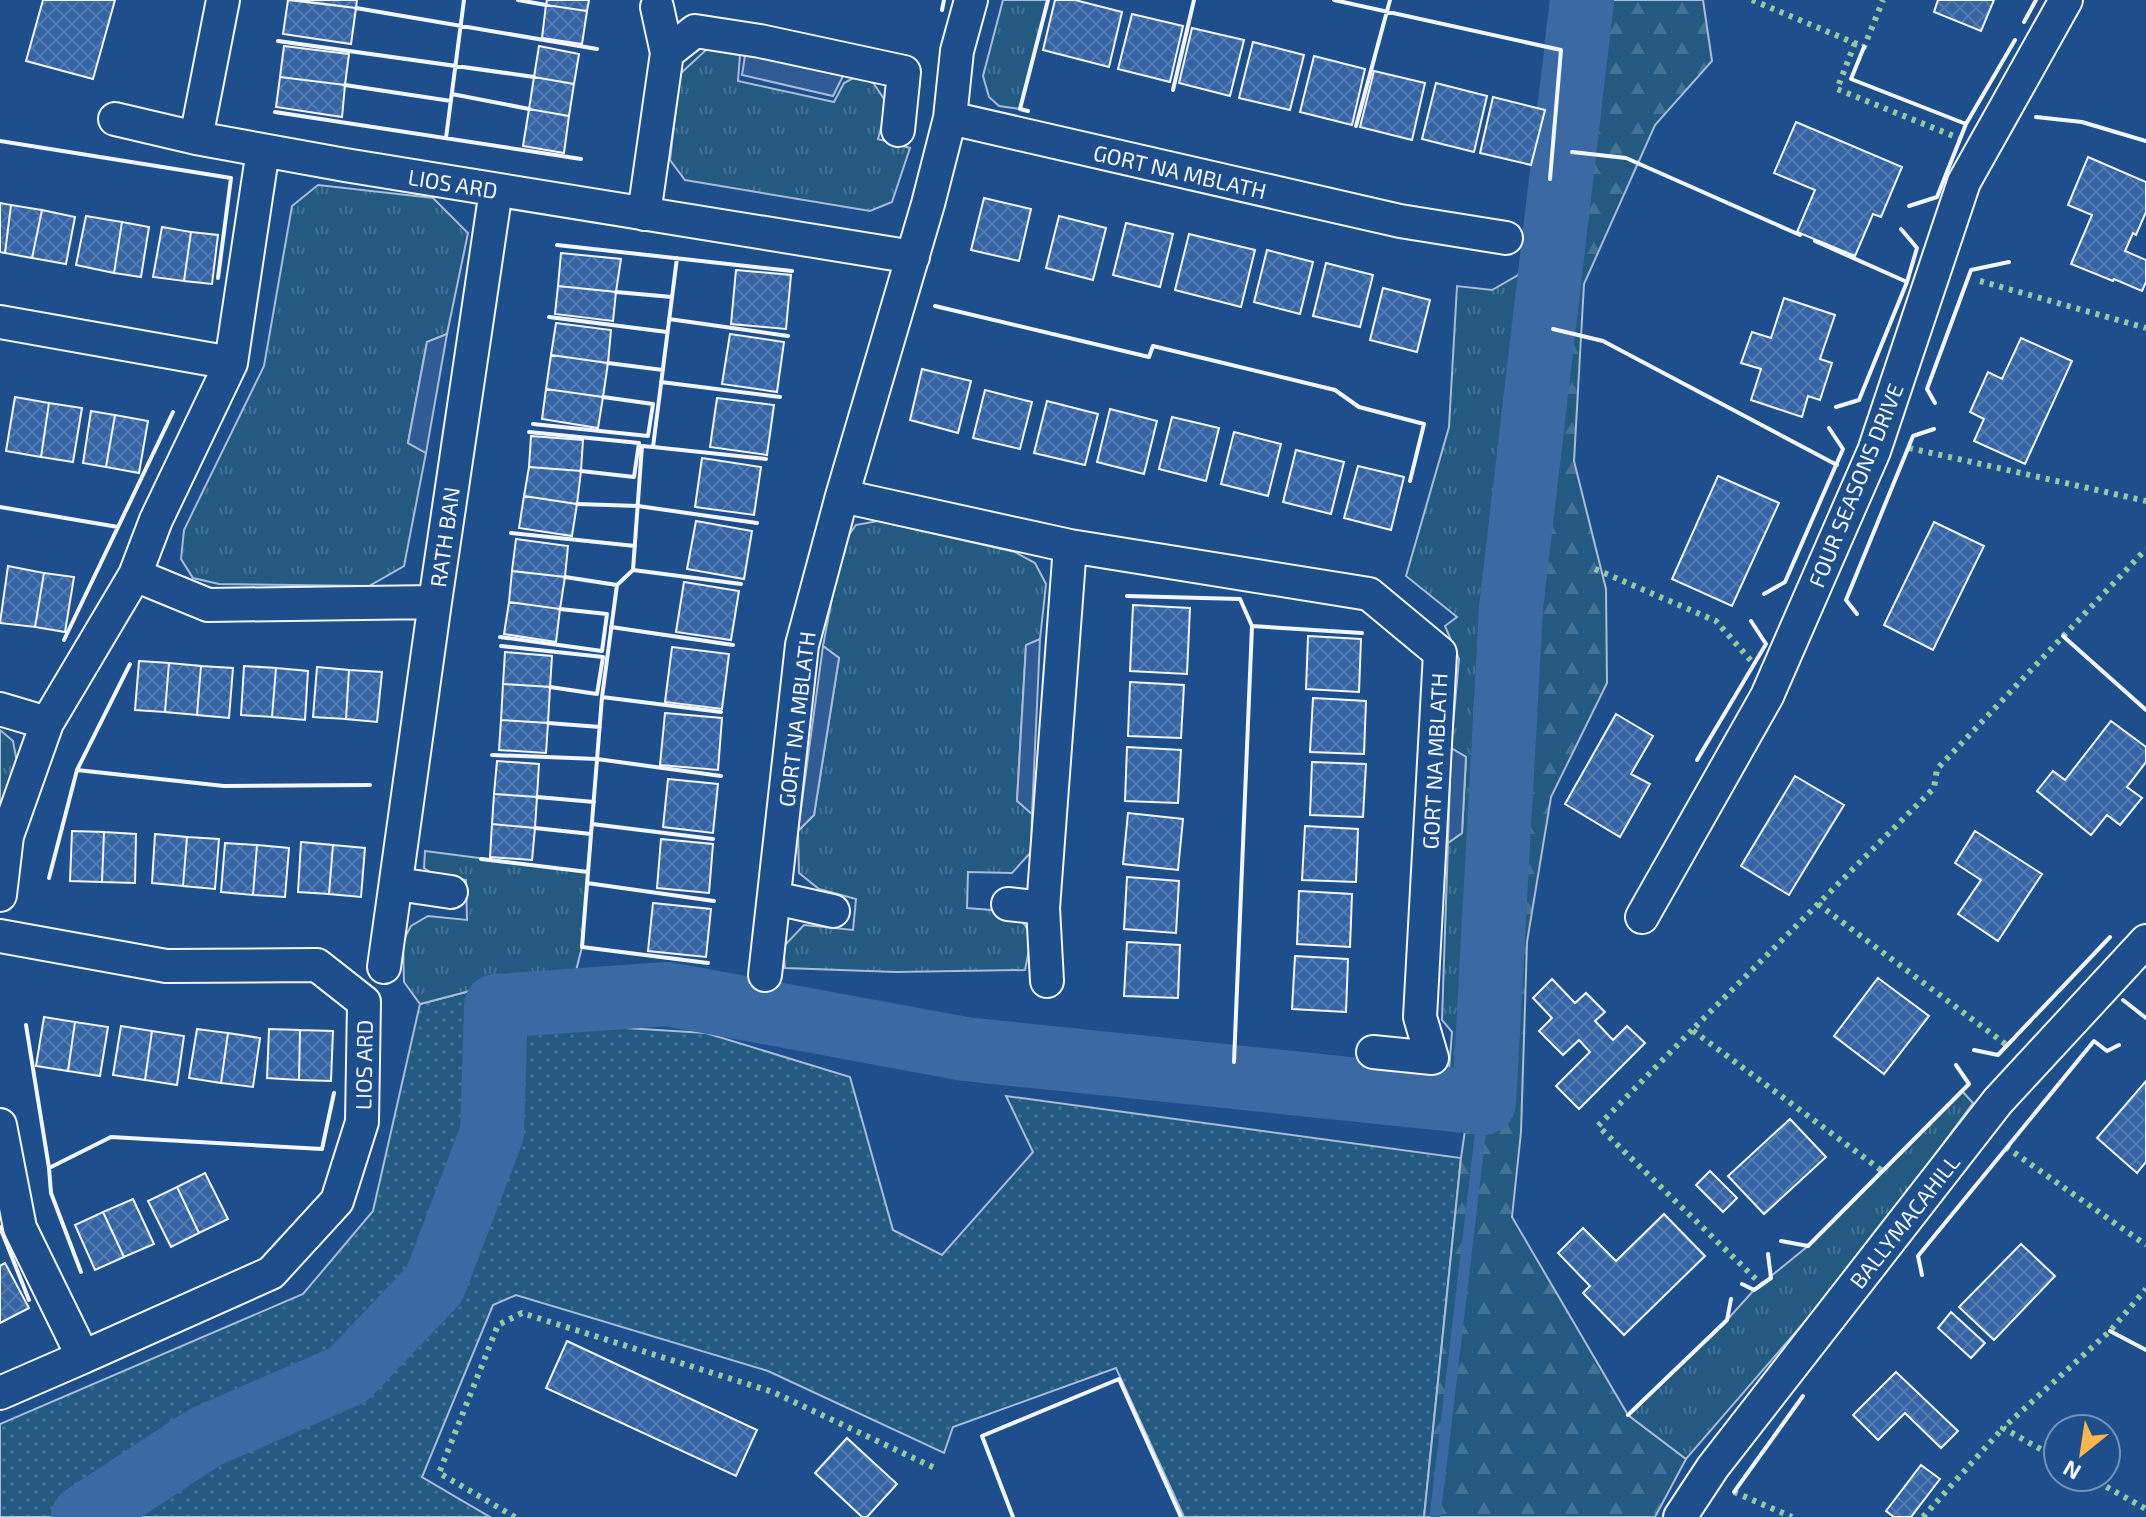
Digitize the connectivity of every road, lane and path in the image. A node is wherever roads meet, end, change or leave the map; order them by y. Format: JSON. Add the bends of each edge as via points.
{"nodes":[{"id":1,"x":223,"y":0,"type":"edge"},
{"id":2,"x":971,"y":0,"type":"edge"},
{"id":3,"x":2066,"y":0,"type":"edge"},
{"id":4,"x":657,"y":7,"type":"dead end"},
{"id":5,"x":667,"y":53,"type":"junction"},
{"id":6,"x":950,"y":118,"type":"junction"},
{"id":7,"x":115,"y":119,"type":"dead end"},
{"id":8,"x":898,"y":130,"type":"dead end"},
{"id":9,"x":196,"y":138,"type":"junction"},
{"id":10,"x":263,"y":150,"type":"junction"},
{"id":11,"x":496,"y":190,"type":"junction"},
{"id":12,"x":644,"y":214,"type":"junction"},
{"id":13,"x":1506,"y":238,"type":"dead end"},
{"id":14,"x":913,"y":257,"type":"junction"},
{"id":15,"x":0,"y":322,"type":"edge"},
{"id":16,"x":231,"y":363,"type":"junction"},
{"id":17,"x":842,"y":496,"type":"junction"},
{"id":18,"x":1070,"y":546,"type":"junction"},
{"id":19,"x":135,"y":575,"type":"junction"},
{"id":20,"x":435,"y":602,"type":"junction"},
{"id":21,"x":0,"y":709,"type":"edge"},
{"id":22,"x":47,"y":723,"type":"junction"},
{"id":23,"x":397,"y":884,"type":"junction"},
{"id":24,"x":451,"y":892,"type":"dead end"},
{"id":25,"x":0,"y":895,"type":"edge"},
{"id":26,"x":775,"y":898,"type":"junction"},
{"id":27,"x":1008,"y":904,"type":"dead end"},
{"id":28,"x":1043,"y":908,"type":"junction"},
{"id":29,"x":833,"y":911,"type":"dead end"},
{"id":30,"x":1642,"y":917,"type":"dead end"},
{"id":31,"x":0,"y":936,"type":"edge"},
{"id":32,"x":2146,"y":941,"type":"edge"},
{"id":33,"x":384,"y":967,"type":"dead end"},
{"id":34,"x":765,"y":975,"type":"dead end"},
{"id":35,"x":1047,"y":981,"type":"dead end"},
{"id":36,"x":1373,"y":1052,"type":"dead end"},
{"id":37,"x":0,"y":1125,"type":"edge"},
{"id":38,"x":83,"y":1357,"type":"junction"},
{"id":39,"x":0,"y":1393,"type":"edge"},
{"id":40,"x":1680,"y":1517,"type":"edge"}],
"edges":[{"from":1,"to":9,"type":"street"},
{"from":2,"to":6,"type":"street","name":"GORT NA MBLATH","via":[[957,51]]},
{"from":3,"to":30,"type":"street","name":"FOUR SEASONS DRIVE","via":[[1964,182],[1874,451],[1767,696]]},
{"from":4,"to":5,"type":"street"},
{"from":5,"to":8,"type":"street","via":[[695,31],[904,72]]},
{"from":5,"to":12,"type":"street"},
{"from":6,"to":13,"type":"street","name":"GORT NA MBLATH","via":[[1400,221]]},
{"from":6,"to":14,"type":"street","name":"GORT NA MBLATH"},
{"from":7,"to":9,"type":"street","name":"LIOS ARD"},
{"from":9,"to":10,"type":"street","name":"LIOS ARD"},
{"from":10,"to":11,"type":"street","name":"LIOS ARD"},
{"from":10,"to":16,"type":"street"},
{"from":11,"to":12,"type":"street","name":"LIOS ARD"},
{"from":11,"to":20,"type":"street","name":"RATH BAN"},
{"from":12,"to":14,"type":"street"},
{"from":14,"to":17,"type":"street","name":"GORT NA MBLATH"},
{"from":15,"to":16,"type":"street"},
{"from":16,"to":19,"type":"street"},
{"from":17,"to":18,"type":"street","name":"GORT NA MBLATH"},
{"from":17,"to":26,"type":"street","name":"GORT NA MBLATH","via":[[802,645]]},
{"from":18,"to":28,"type":"street"},
{"from":18,"to":36,"type":"street","name":"GORT NA MBLATH","via":[[1369,594],[1440,653],[1420,1017],[1432,1058]]},
{"from":19,"to":20,"type":"street","via":[[208,605]]},
{"from":19,"to":22,"type":"street"},
{"from":20,"to":23,"type":"street","name":"RATH BAN"},
{"from":21,"to":22,"type":"street"},
{"from":22,"to":25,"type":"street","via":[[7,836]]},
{"from":23,"to":24,"type":"street"},
{"from":23,"to":33,"type":"street","name":"RATH BAN"},
{"from":26,"to":29,"type":"street"},
{"from":26,"to":34,"type":"street","name":"GORT NA MBLATH"},
{"from":27,"to":28,"type":"street"},
{"from":28,"to":35,"type":"street"},
{"from":31,"to":38,"type":"street","name":"LIOS ARD","via":[[166,966],[317,965],[364,1002],[362,1122],[337,1201],[271,1273]]},
{"from":32,"to":40,"type":"street","name":"BALLYMACAHILL","via":[[1998,1101],[1713,1467]]},
{"from":37,"to":38,"type":"street","via":[[20,1228]]},
{"from":38,"to":39,"type":"street","name":"LIOS ARD"}]}
